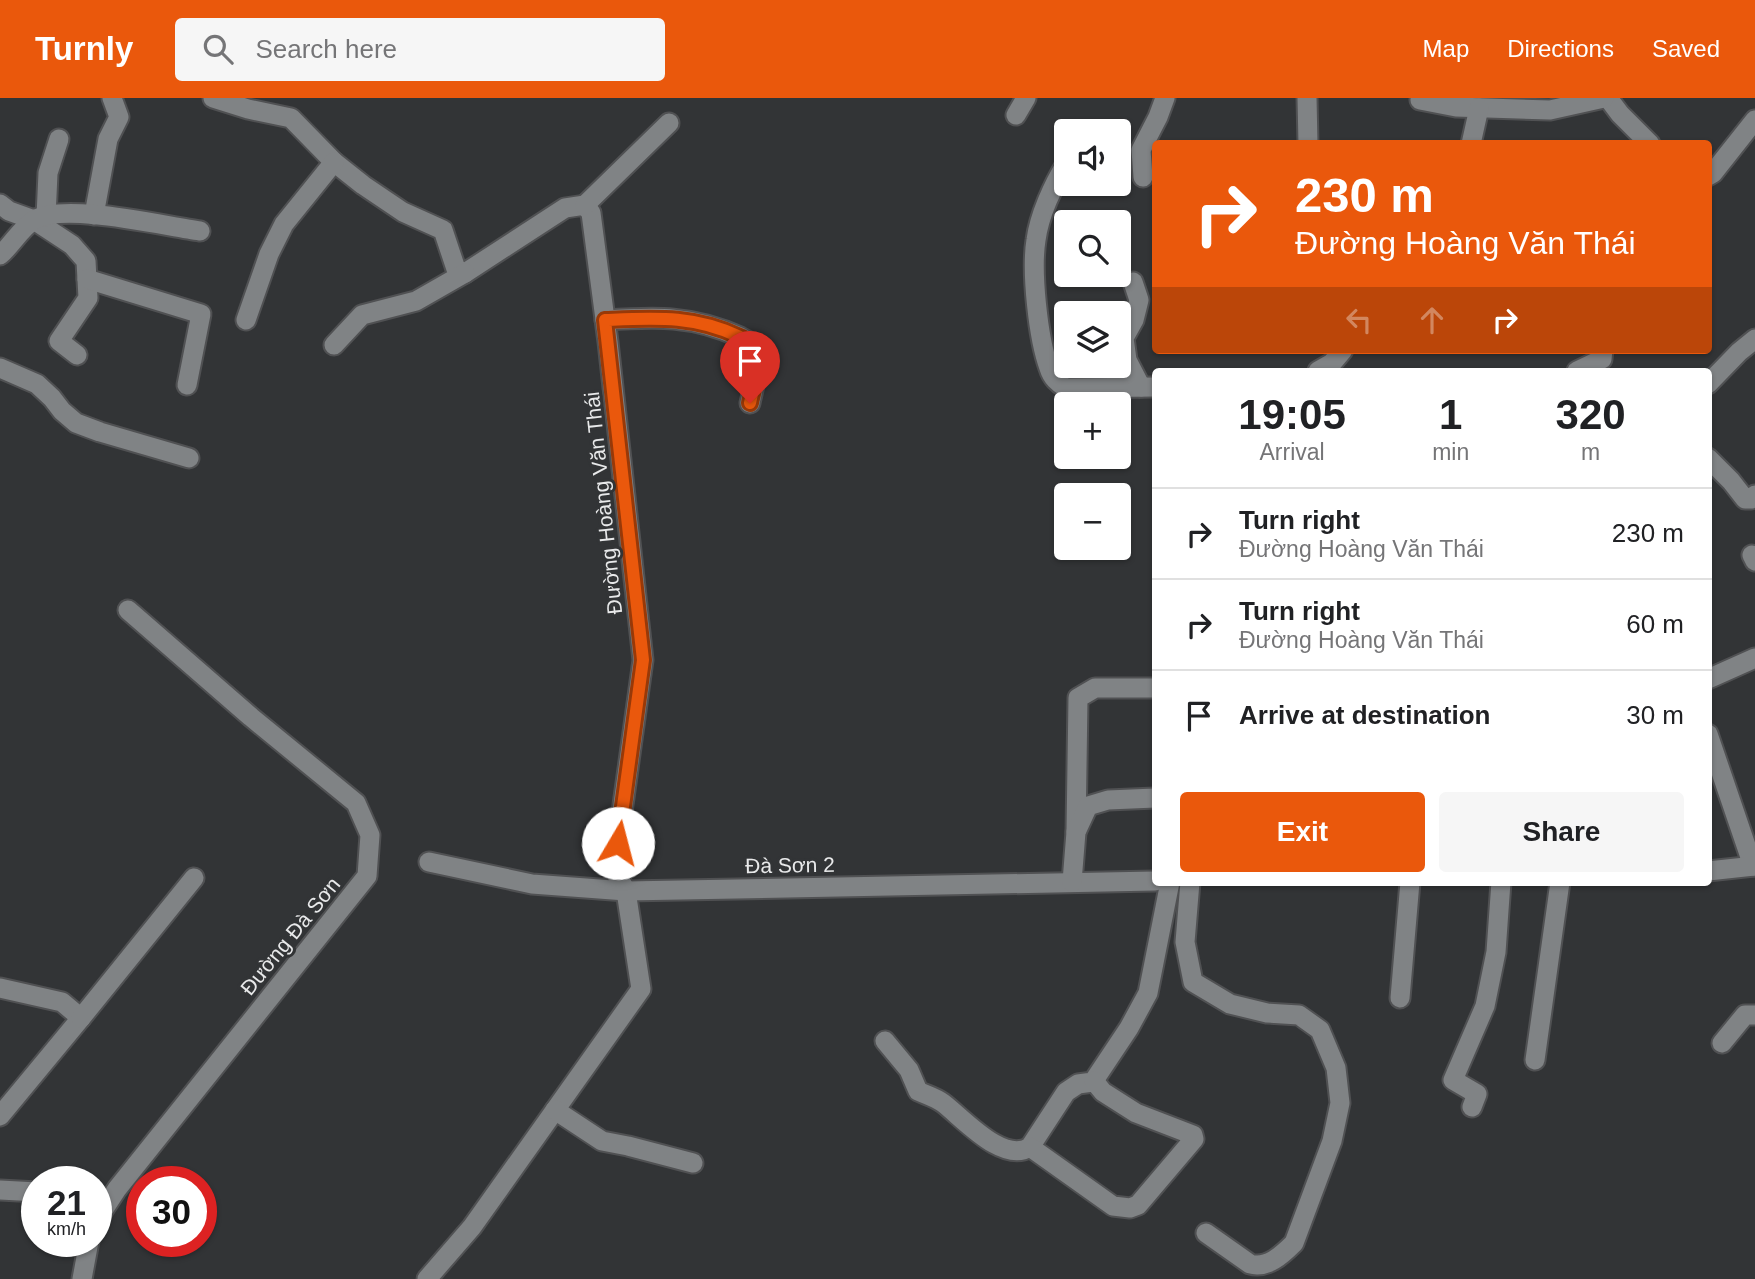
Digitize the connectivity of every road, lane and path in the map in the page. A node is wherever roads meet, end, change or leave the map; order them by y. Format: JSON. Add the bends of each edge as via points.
{"nodes":[{"id":1,"x":112,"y":98,"type":"edge"},
{"id":2,"x":214,"y":98,"type":"edge"},
{"id":3,"x":1165,"y":98,"type":"edge"},
{"id":4,"x":1307,"y":98,"type":"edge"},
{"id":5,"x":1606,"y":98,"type":"edge"},
{"id":6,"x":1420,"y":100,"type":"dead end"},
{"id":7,"x":251,"y":104,"type":"edge"},
{"id":8,"x":1479,"y":108,"type":"junction"},
{"id":9,"x":1755,"y":120,"type":"edge"},
{"id":10,"x":669,"y":123,"type":"dead end"},
{"id":11,"x":59,"y":139,"type":"dead end"},
{"id":12,"x":1308,"y":140,"type":"edge"},
{"id":13,"x":1472,"y":140,"type":"edge"},
{"id":14,"x":1646,"y":140,"type":"edge"},
{"id":15,"x":334,"y":162,"type":"junction"},
{"id":16,"x":1712,"y":174,"type":"edge"},
{"id":17,"x":1143,"y":177,"type":"dead end"},
{"id":18,"x":1054,"y":187,"type":"edge"},
{"id":19,"x":0,"y":204,"type":"edge"},
{"id":20,"x":584,"y":205,"type":"junction"},
{"id":21,"x":94,"y":215,"type":"junction"},
{"id":22,"x":40,"y":219,"type":"junction"},
{"id":23,"x":200,"y":231,"type":"dead end"},
{"id":24,"x":0,"y":255,"type":"edge"},
{"id":25,"x":464,"y":273,"type":"junction"},
{"id":26,"x":86,"y":279,"type":"junction"},
{"id":27,"x":1133,"y":282,"type":"dead end"},
{"id":28,"x":246,"y":320,"type":"dead end"},
{"id":29,"x":605,"y":320,"type":"junction"},
{"id":30,"x":1755,"y":339,"type":"edge"},
{"id":31,"x":334,"y":345,"type":"dead end"},
{"id":32,"x":1340,"y":354,"type":"edge"},
{"id":33,"x":1603,"y":354,"type":"edge"},
{"id":34,"x":78,"y":355,"type":"dead end"},
{"id":35,"x":0,"y":368,"type":"edge"},
{"id":36,"x":1323,"y":368,"type":"edge"},
{"id":37,"x":1583,"y":368,"type":"edge"},
{"id":38,"x":1712,"y":380,"type":"edge"},
{"id":39,"x":187,"y":385,"type":"dead end"},
{"id":40,"x":1148,"y":387,"type":"edge"},
{"id":41,"x":750,"y":403,"type":"dead end"},
{"id":42,"x":189,"y":458,"type":"dead end"},
{"id":43,"x":1712,"y":462,"type":"edge"},
{"id":44,"x":1755,"y":495,"type":"edge"},
{"id":45,"x":128,"y":610,"type":"dead end"},
{"id":46,"x":1755,"y":658,"type":"edge"},
{"id":47,"x":1712,"y":673,"type":"edge"},
{"id":48,"x":1152,"y":688,"type":"edge"},
{"id":49,"x":1712,"y":745,"type":"edge"},
{"id":50,"x":1152,"y":799,"type":"edge"},
{"id":51,"x":1076,"y":832,"type":"junction"},
{"id":52,"x":429,"y":862,"type":"dead end"},
{"id":53,"x":1754,"y":866,"type":"edge"},
{"id":54,"x":1712,"y":871,"type":"edge"},
{"id":55,"x":194,"y":878,"type":"dead end"},
{"id":56,"x":1152,"y":881,"type":"edge"},
{"id":57,"x":1072,"y":882,"type":"junction"},
{"id":58,"x":1169,"y":886,"type":"edge"},
{"id":59,"x":1190,"y":886,"type":"edge"},
{"id":60,"x":1410,"y":886,"type":"edge"},
{"id":61,"x":1501,"y":886,"type":"edge"},
{"id":62,"x":1559,"y":886,"type":"edge"},
{"id":63,"x":626,"y":891,"type":"junction"},
{"id":64,"x":0,"y":988,"type":"edge"},
{"id":65,"x":1400,"y":998,"type":"dead end"},
{"id":66,"x":1755,"y":1016,"type":"edge"},
{"id":67,"x":81,"y":1018,"type":"junction"},
{"id":68,"x":885,"y":1041,"type":"dead end"},
{"id":69,"x":1722,"y":1042,"type":"dead end"},
{"id":70,"x":1535,"y":1060,"type":"dead end"},
{"id":71,"x":1094,"y":1080,"type":"junction"},
{"id":72,"x":1472,"y":1107,"type":"dead end"},
{"id":73,"x":555,"y":1110,"type":"junction"},
{"id":74,"x":0,"y":1116,"type":"edge"},
{"id":75,"x":1030,"y":1147,"type":"junction"},
{"id":76,"x":692,"y":1163,"type":"dead end"},
{"id":77,"x":0,"y":1190,"type":"edge"},
{"id":78,"x":21,"y":1191,"type":"edge"},
{"id":79,"x":112,"y":1197,"type":"edge"},
{"id":80,"x":1206,"y":1233,"type":"dead end"},
{"id":81,"x":86,"y":1257,"type":"edge"},
{"id":82,"x":82,"y":1279,"type":"edge"},
{"id":83,"x":427,"y":1279,"type":"edge"}],
"edges":[{"from":1,"to":21,"type":"street","via":[[119,117],[108,139]]},
{"from":2,"to":7,"type":"street"},
{"from":3,"to":17,"type":"street","via":[[1142,150]]},
{"from":4,"to":12,"type":"street"},
{"from":5,"to":8,"type":"street","via":[[1550,110]]},
{"from":5,"to":14,"type":"street"},
{"from":6,"to":8,"type":"street"},
{"from":7,"to":15,"type":"street","via":[[291,118]]},
{"from":8,"to":13,"type":"street"},
{"from":9,"to":16,"type":"street"},
{"from":10,"to":20,"type":"street"},
{"from":11,"to":22,"type":"street"},
{"from":15,"to":25,"type":"street","via":[[403,212],[443,230],[456,268]]},
{"from":15,"to":28,"type":"street","via":[[284,224]]},
{"from":18,"to":40,"type":"street","via":[[1036,239],[1035,285],[1049,369],[1066,388]]},
{"from":19,"to":22,"type":"street"},
{"from":20,"to":25,"type":"street","via":[[565,208]]},
{"from":20,"to":29,"type":"street","name":"Đường Hoàng Văn Thái","via":[[591,213]]},
{"from":21,"to":22,"type":"street","via":[[57,214]]},
{"from":21,"to":23,"type":"street"},
{"from":22,"to":24,"type":"street"},
{"from":22,"to":26,"type":"street","via":[[86,261]]},
{"from":25,"to":31,"type":"street","via":[[416,300],[362,315]]},
{"from":26,"to":34,"type":"street","via":[[88,298],[59,341]]},
{"from":26,"to":39,"type":"street","via":[[201,314]]},
{"from":27,"to":40,"type":"street","via":[[1139,300],[1124,338],[1128,360]]},
{"from":29,"to":41,"type":"street","via":[[696,320],[749,342],[759,356]]},
{"from":29,"to":63,"type":"street","name":"Đường Hoàng Văn Thái","via":[[643,660],[614,870]]},
{"from":30,"to":38,"type":"street"},
{"from":32,"to":36,"type":"street"},
{"from":33,"to":37,"type":"street","via":[[1602,359]]},
{"from":35,"to":42,"type":"street","via":[[37,384],[76,423]]},
{"from":43,"to":44,"type":"street","via":[[1745,499]]},
{"from":45,"to":79,"type":"street","name":"Đường Đà Sơn","via":[[356,803],[370,835],[367,876]]},
{"from":46,"to":47,"type":"street"},
{"from":48,"to":51,"type":"street","via":[[1095,688],[1078,698]]},
{"from":49,"to":53,"type":"street"},
{"from":50,"to":51,"type":"street","via":[[1108,800],[1088,806]]},
{"from":51,"to":57,"type":"street"},
{"from":52,"to":63,"type":"street","name":"Đà Sơn 2","via":[[532,884]]},
{"from":53,"to":54,"type":"street"},
{"from":55,"to":67,"type":"street"},
{"from":56,"to":57,"type":"street","name":"Đà Sơn 2"},
{"from":57,"to":63,"type":"street","name":"Đà Sơn 2"},
{"from":58,"to":71,"type":"street","via":[[1149,993]]},
{"from":59,"to":80,"type":"street","via":[[1185,942],[1193,982],[1230,1004],[1299,1015],[1320,1030],[1336,1068],[1340,1103],[1332,1141],[1294,1243],[1286,1251],[1258,1266]]},
{"from":60,"to":65,"type":"street"},
{"from":61,"to":72,"type":"street","via":[[1496,952],[1485,1006],[1453,1080],[1478,1094]]},
{"from":62,"to":70,"type":"street"},
{"from":63,"to":73,"type":"street","via":[[641,989]]},
{"from":64,"to":67,"type":"street","via":[[62,1002]]},
{"from":66,"to":69,"type":"street","via":[[1745,1015]]},
{"from":67,"to":74,"type":"street"},
{"from":68,"to":75,"type":"street","via":[[909,1070],[918,1091],[940,1101],[997,1146],[1017,1152]]},
{"from":71,"to":75,"type":"street","via":[[1066,1092]]},
{"from":71,"to":75,"type":"street","via":[[1111,1098],[1136,1113],[1193,1135],[1138,1205],[1113,1206]]},
{"from":73,"to":76,"type":"street","via":[[602,1141]]},
{"from":73,"to":83,"type":"street","via":[[472,1227]]},
{"from":77,"to":78,"type":"street"},
{"from":81,"to":82,"type":"street"}]}
